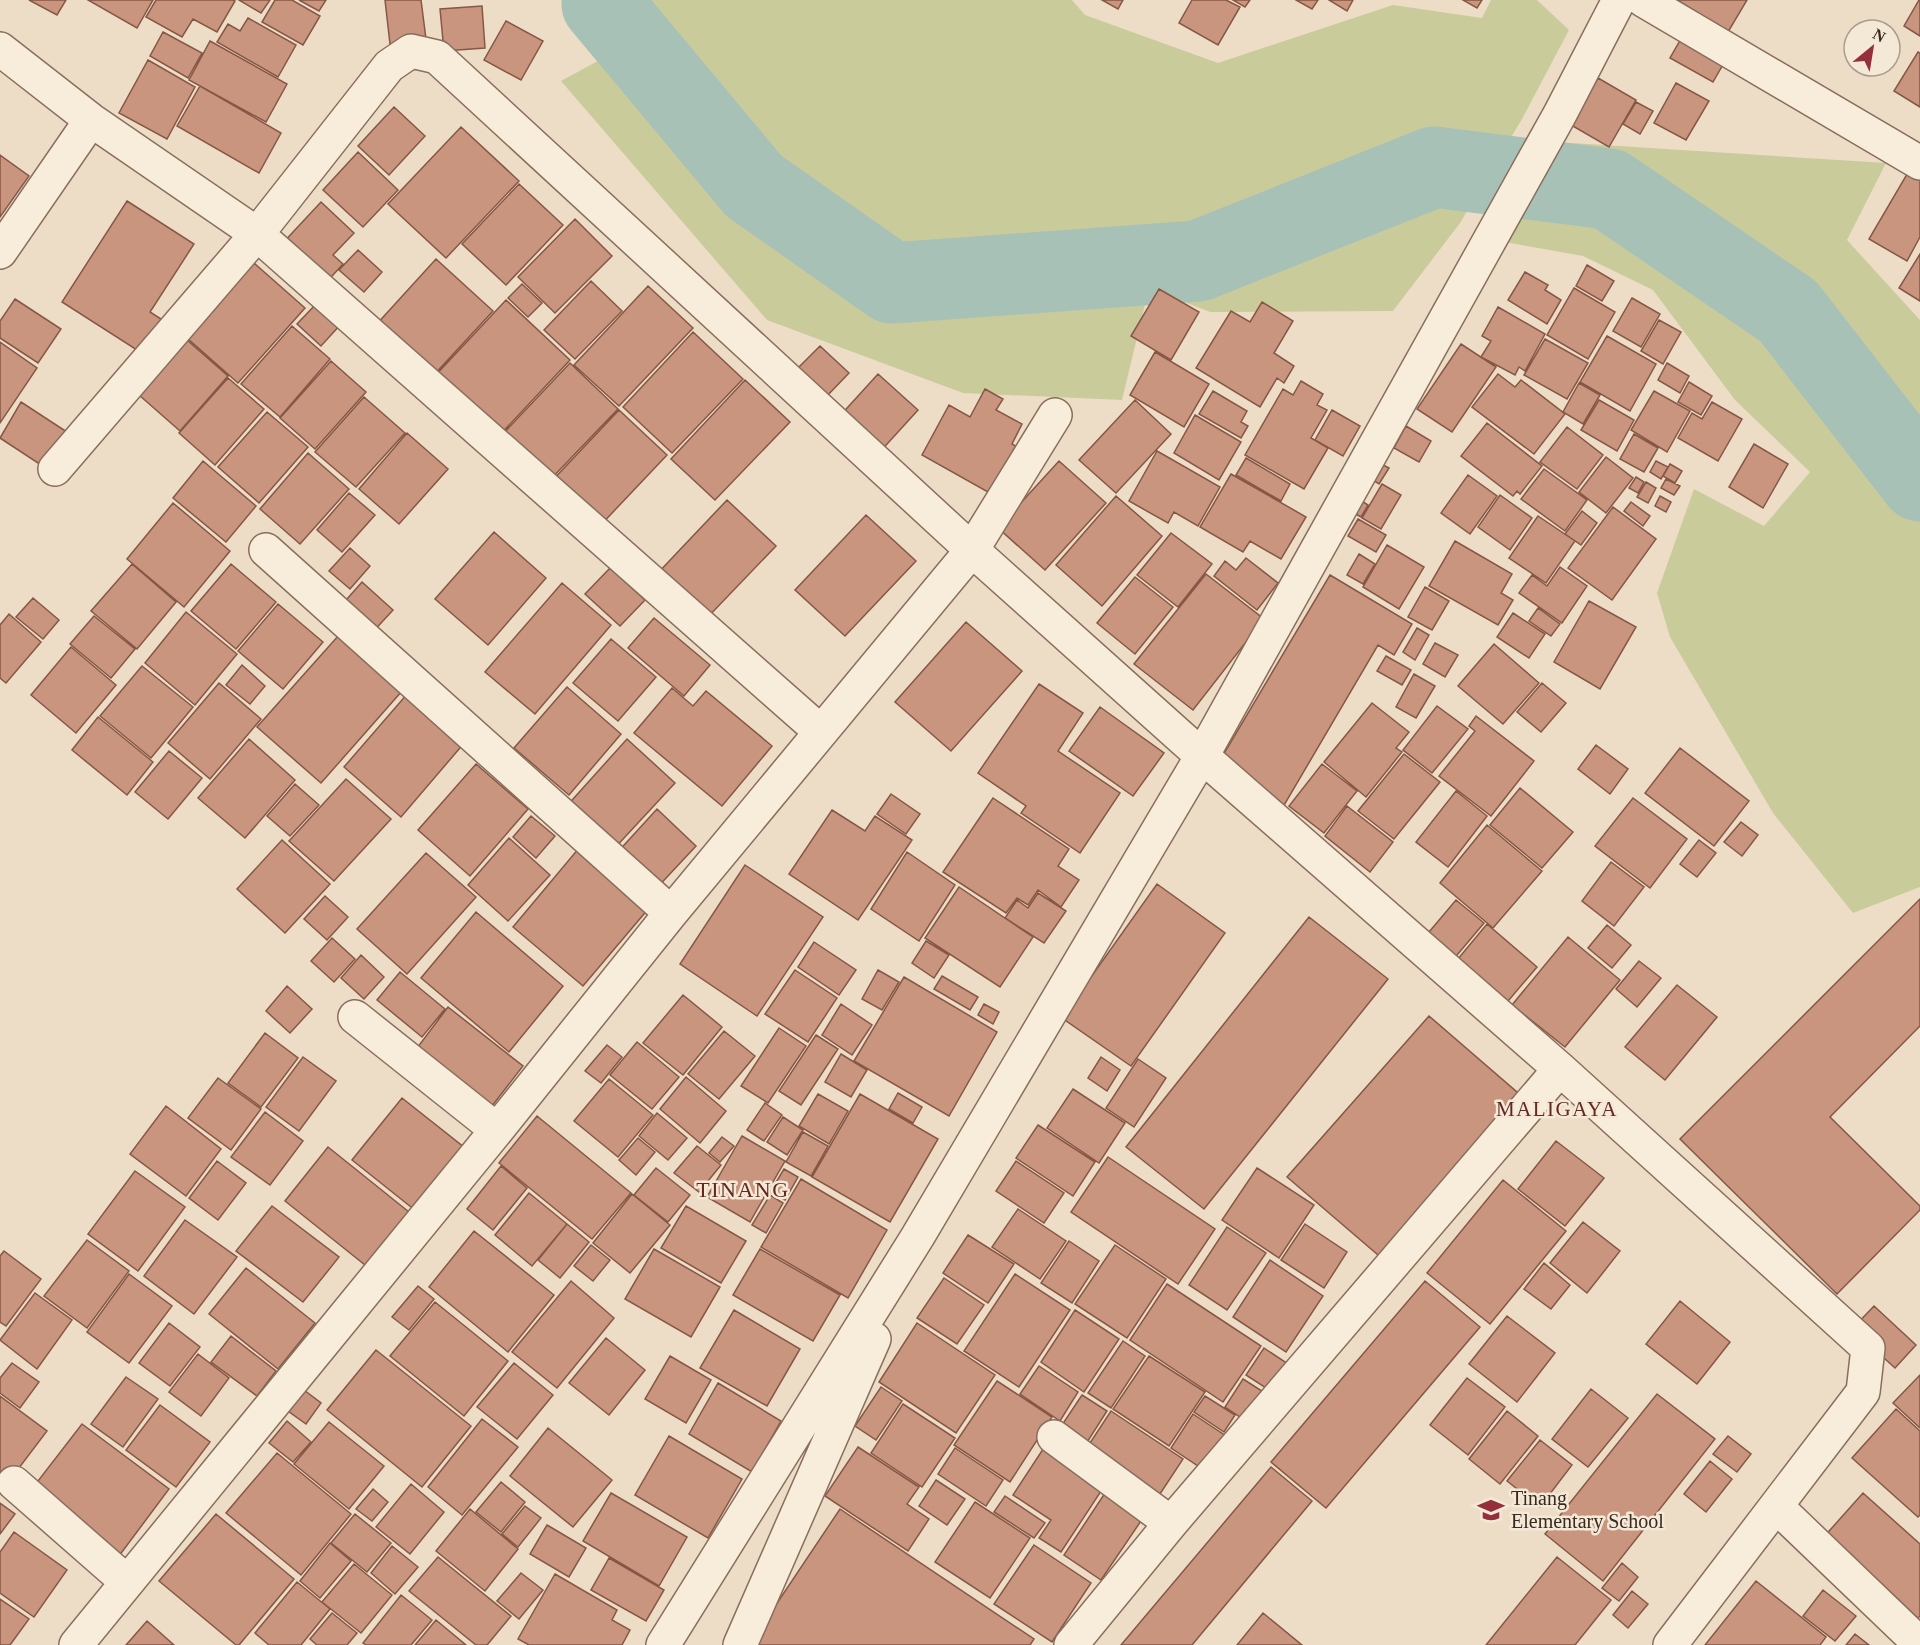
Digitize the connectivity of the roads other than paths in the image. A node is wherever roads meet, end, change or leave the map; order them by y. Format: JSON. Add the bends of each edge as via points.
{"nodes":[{"id":1,"x":1643,"y":0,"type":"edge"},
{"id":2,"x":1607,"y":4,"type":"edge"},
{"id":3,"x":0,"y":49,"type":"edge"},
{"id":4,"x":91,"y":120,"type":"junction"},
{"id":5,"x":1920,"y":163,"type":"edge"},
{"id":6,"x":257,"y":234,"type":"junction"},
{"id":7,"x":0,"y":252,"type":"edge"},
{"id":8,"x":1055,"y":415,"type":"dead end"},
{"id":9,"x":55,"y":469,"type":"dead end"},
{"id":10,"x":266,"y":550,"type":"dead end"},
{"id":11,"x":972,"y":550,"type":"junction"},
{"id":12,"x":821,"y":732,"type":"junction"},
{"id":13,"x":1202,"y":756,"type":"junction"},
{"id":14,"x":670,"y":913,"type":"junction"},
{"id":15,"x":355,"y":1017,"type":"dead end"},
{"id":16,"x":1560,"y":1069,"type":"junction"},
{"id":17,"x":497,"y":1130,"type":"junction"},
{"id":18,"x":918,"y":1236,"type":"junction"},
{"id":19,"x":1054,"y":1437,"type":"dead end"},
{"id":20,"x":14,"y":1483,"type":"dead end"},
{"id":21,"x":1777,"y":1507,"type":"junction"},
{"id":22,"x":1171,"y":1523,"type":"junction"},
{"id":23,"x":127,"y":1582,"type":"junction"},
{"id":24,"x":1920,"y":1644,"type":"edge"},
{"id":25,"x":76,"y":1645,"type":"edge"},
{"id":26,"x":663,"y":1645,"type":"edge"},
{"id":27,"x":740,"y":1645,"type":"edge"},
{"id":28,"x":1071,"y":1645,"type":"edge"},
{"id":29,"x":1670,"y":1645,"type":"edge"}],
"edges":[{"from":1,"to":5,"type":"street"},
{"from":2,"to":13,"type":"street","via":[[1560,114]]},
{"from":3,"to":4,"type":"street"},
{"from":4,"to":6,"type":"street"},
{"from":4,"to":7,"type":"street"},
{"from":6,"to":9,"type":"street"},
{"from":6,"to":11,"type":"street","via":[[389,66],[411,51],[437,57]]},
{"from":6,"to":12,"type":"street"},
{"from":8,"to":11,"type":"street"},
{"from":10,"to":14,"type":"street"},
{"from":11,"to":12,"type":"street"},
{"from":11,"to":13,"type":"street"},
{"from":12,"to":14,"type":"street"},
{"from":13,"to":16,"type":"street"},
{"from":13,"to":18,"type":"street"},
{"from":14,"to":17,"type":"street"},
{"from":15,"to":17,"type":"street"},
{"from":16,"to":21,"type":"street","via":[[1868,1348],[1863,1392]]},
{"from":16,"to":22,"type":"street"},
{"from":17,"to":23,"type":"street"},
{"from":18,"to":26,"type":"street"},
{"from":18,"to":27,"type":"street"},
{"from":19,"to":22,"type":"street"},
{"from":20,"to":23,"type":"street"},
{"from":21,"to":24,"type":"street"},
{"from":21,"to":29,"type":"street"},
{"from":22,"to":28,"type":"street"},
{"from":23,"to":25,"type":"street"}]}
